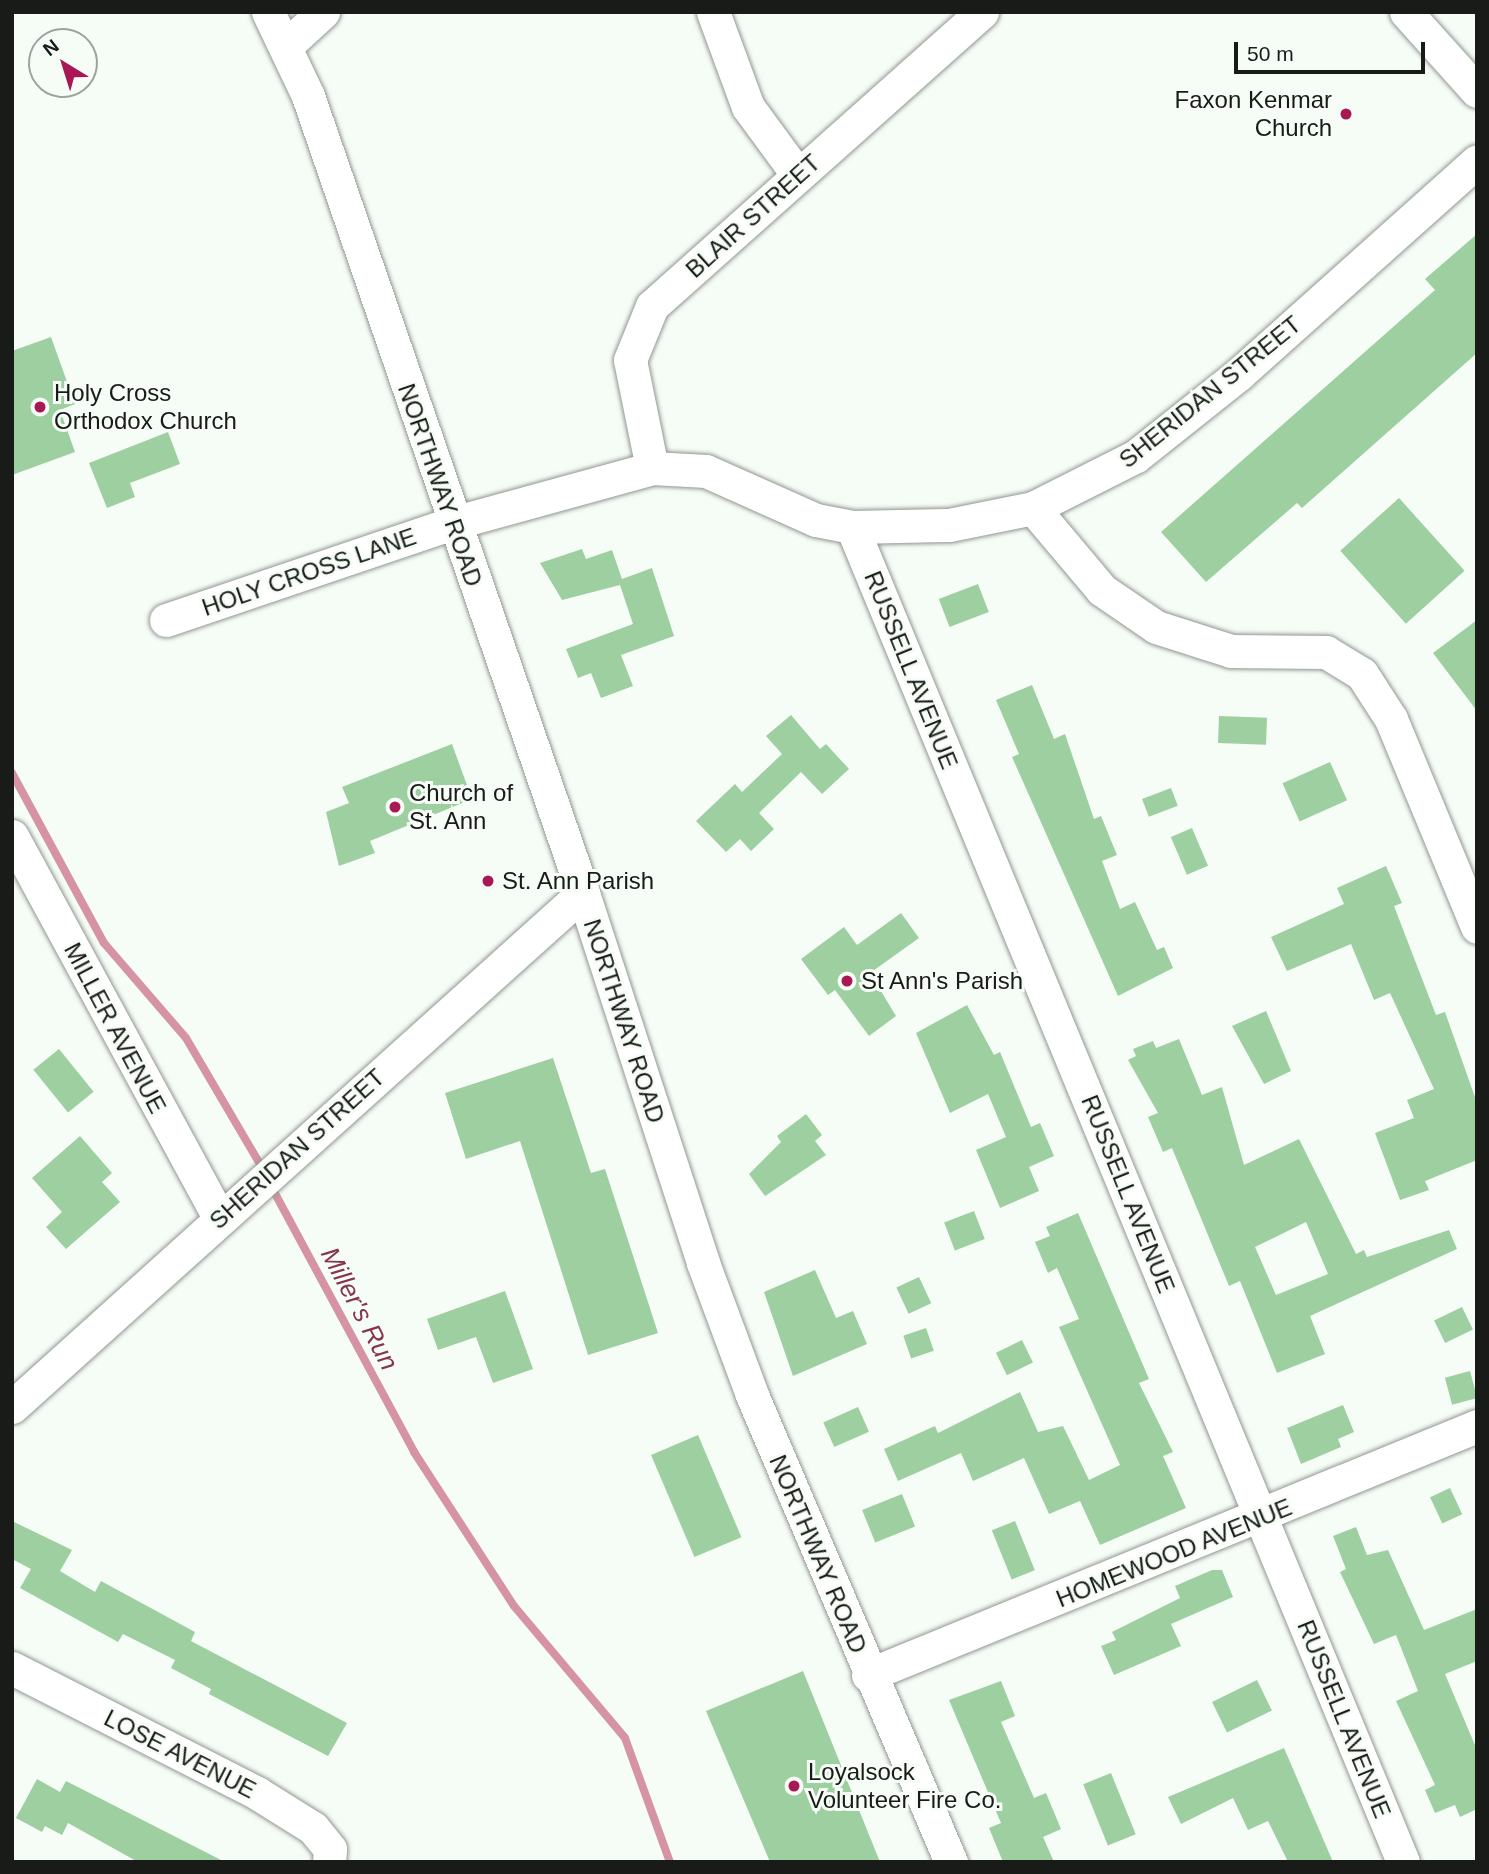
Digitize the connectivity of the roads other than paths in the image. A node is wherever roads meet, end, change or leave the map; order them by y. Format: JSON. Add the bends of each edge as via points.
{"nodes":[{"id":1,"x":268,"y":12,"type":"edge"},
{"id":2,"x":323,"y":12,"type":"edge"},
{"id":3,"x":713,"y":12,"type":"edge"},
{"id":4,"x":982,"y":12,"type":"edge"},
{"id":5,"x":1406,"y":12,"type":"edge"},
{"id":6,"x":287,"y":45,"type":"junction"},
{"id":7,"x":1477,"y":91,"type":"edge"},
{"id":8,"x":1477,"y":161,"type":"edge"},
{"id":9,"x":798,"y":175,"type":"junction"},
{"id":10,"x":652,"y":468,"type":"junction"},
{"id":11,"x":1033,"y":508,"type":"junction"},
{"id":12,"x":453,"y":523,"type":"junction"},
{"id":13,"x":852,"y":527,"type":"junction"},
{"id":14,"x":166,"y":620,"type":"dead end"},
{"id":15,"x":12,"y":835,"type":"edge"},
{"id":16,"x":583,"y":892,"type":"junction"},
{"id":17,"x":1477,"y":927,"type":"edge"},
{"id":18,"x":220,"y":1219,"type":"junction"},
{"id":19,"x":12,"y":1407,"type":"edge"},
{"id":20,"x":1477,"y":1426,"type":"edge"},
{"id":21,"x":1261,"y":1517,"type":"junction"},
{"id":22,"x":12,"y":1668,"type":"edge"},
{"id":23,"x":868,"y":1675,"type":"junction"},
{"id":24,"x":330,"y":1860,"type":"edge"},
{"id":25,"x":951,"y":1862,"type":"edge"},
{"id":26,"x":1402,"y":1862,"type":"edge"}],
"edges":[{"from":1,"to":6,"type":"street","name":"NORTHWAY ROAD"},
{"from":2,"to":6,"type":"street"},
{"from":3,"to":9,"type":"street","via":[[748,107]]},
{"from":4,"to":9,"type":"street","name":"BLAIR STREET"},
{"from":5,"to":7,"type":"street"},
{"from":6,"to":12,"type":"street","name":"NORTHWAY ROAD"},
{"from":8,"to":11,"type":"street","name":"SHERIDAN STREET","via":[[1239,374],[1146,447]]},
{"from":9,"to":10,"type":"street","name":"BLAIR STREET","via":[[652,306],[638,327],[629,360]]},
{"from":10,"to":12,"type":"street","name":"SHERIDAN STREET"},
{"from":10,"to":13,"type":"street","name":"SHERIDAN STREET","via":[[706,471],[816,520]]},
{"from":11,"to":13,"type":"street","name":"SHERIDAN STREET","via":[[949,525]]},
{"from":11,"to":17,"type":"street","via":[[1102,590],[1156,627],[1231,651],[1326,652],[1362,674],[1391,719]]},
{"from":12,"to":14,"type":"street","name":"HOLY CROSS LANE"},
{"from":12,"to":16,"type":"street","name":"NORTHWAY ROAD"},
{"from":13,"to":21,"type":"street","name":"RUSSELL AVENUE"},
{"from":15,"to":18,"type":"street","name":"MILLER AVENUE"},
{"from":16,"to":18,"type":"street","name":"SHERIDAN STREET"},
{"from":16,"to":23,"type":"street","name":"NORTHWAY ROAD","via":[[707,1275]]},
{"from":18,"to":19,"type":"street","name":"SHERIDAN STREET"},
{"from":20,"to":21,"type":"street","name":"HOMEWOOD AVENUE"},
{"from":21,"to":23,"type":"street","name":"HOMEWOOD AVENUE"},
{"from":21,"to":26,"type":"street","name":"RUSSELL AVENUE"},
{"from":22,"to":24,"type":"street","name":"LOSE AVENUE","via":[[257,1793],[313,1828]]},
{"from":23,"to":25,"type":"street","name":"NORTHWAY ROAD"}]}
